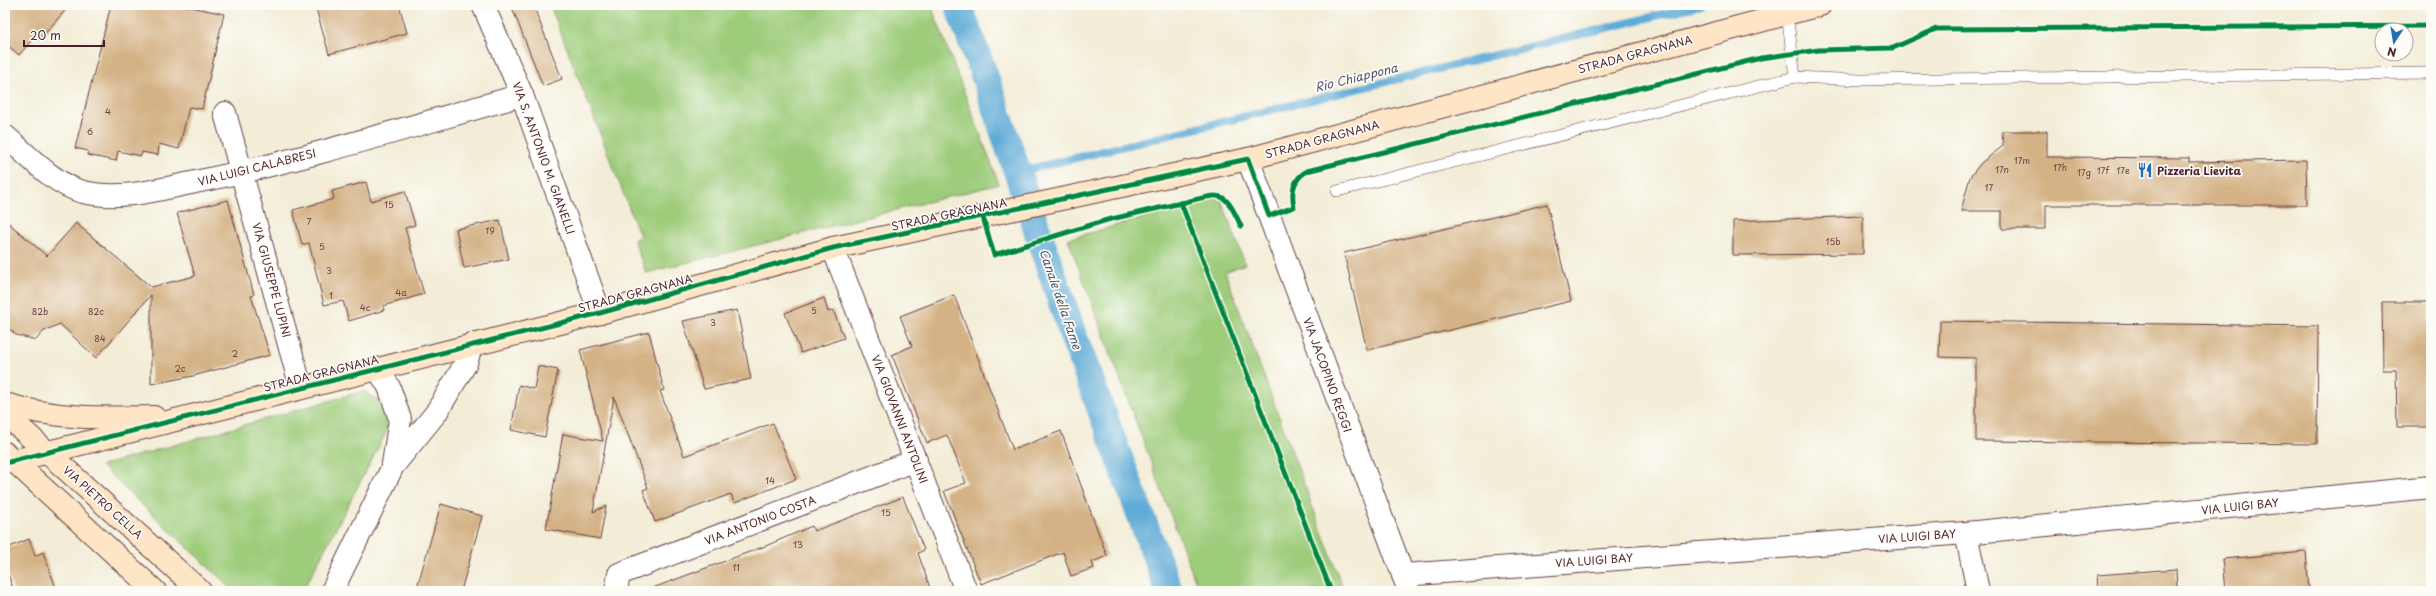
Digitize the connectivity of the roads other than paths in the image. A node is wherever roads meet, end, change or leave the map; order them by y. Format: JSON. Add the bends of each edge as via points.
{"nodes":[{"id":1,"x":483,"y":5,"type":"edge"},
{"id":2,"x":1820,"y":5,"type":"edge"},
{"id":3,"x":1787,"y":13,"type":"junction"},
{"id":4,"x":2431,"y":73,"type":"edge"},
{"id":5,"x":1795,"y":77,"type":"junction"},
{"id":6,"x":522,"y":95,"type":"junction"},
{"id":7,"x":225,"y":113,"type":"dead end"},
{"id":8,"x":5,"y":136,"type":"edge"},
{"id":9,"x":1248,"y":159,"type":"junction"},
{"id":10,"x":243,"y":172,"type":"junction"},
{"id":11,"x":1337,"y":191,"type":"dead end"},
{"id":12,"x":833,"y":248,"type":"junction"},
{"id":13,"x":600,"y":313,"type":"junction"},
{"id":14,"x":472,"y":344,"type":"junction"},
{"id":15,"x":378,"y":369,"type":"junction"},
{"id":16,"x":301,"y":388,"type":"junction"},
{"id":17,"x":5,"y":404,"type":"edge"},
{"id":18,"x":5,"y":414,"type":"edge"},
{"id":19,"x":191,"y":416,"type":"junction"},
{"id":20,"x":20,"y":457,"type":"edge"},
{"id":21,"x":916,"y":460,"type":"junction"},
{"id":22,"x":393,"y":466,"type":"junction"},
{"id":23,"x":2431,"y":487,"type":"edge"},
{"id":24,"x":1966,"y":533,"type":"junction"},
{"id":25,"x":1406,"y":583,"type":"edge"},
{"id":26,"x":154,"y":591,"type":"edge"},
{"id":27,"x":200,"y":591,"type":"edge"},
{"id":28,"x":332,"y":591,"type":"edge"},
{"id":29,"x":616,"y":591,"type":"edge"},
{"id":30,"x":966,"y":591,"type":"edge"},
{"id":31,"x":1978,"y":591,"type":"edge"}],
"edges":[{"from":1,"to":6,"type":"street","name":"VIA S. ANTONIO M. GIANELLI"},
{"from":2,"to":3,"type":"street","name":"STRADA GRAGNANA"},
{"from":3,"to":5,"type":"lane"},
{"from":3,"to":9,"type":"street","name":"STRADA GRAGNANA"},
{"from":4,"to":5,"type":"lane","via":[[1860,80]]},
{"from":5,"to":11,"type":"lane"},
{"from":6,"to":10,"type":"street","name":"VIA LUIGI CALABRESI"},
{"from":6,"to":13,"type":"street","name":"VIA S. ANTONIO M. GIANELLI"},
{"from":7,"to":10,"type":"street","name":"VIA GIUSEPPE LUPINI"},
{"from":8,"to":10,"type":"street","name":"VIA LUIGI CALABRESI","via":[[60,182],[82,191],[107,196],[134,194]]},
{"from":9,"to":12,"type":"street","name":"STRADA GRAGNANA"},
{"from":9,"to":25,"type":"street","name":"VIA JACOPINO REGGI"},
{"from":10,"to":16,"type":"street","name":"VIA GIUSEPPE LUPINI"},
{"from":12,"to":13,"type":"street","name":"STRADA GRAGNANA"},
{"from":12,"to":21,"type":"street","name":"VIA GIOVANNI ANTOLINI"},
{"from":13,"to":14,"type":"street","name":"STRADA GRAGNANA"},
{"from":14,"to":15,"type":"street","name":"STRADA GRAGNANA"},
{"from":14,"to":22,"type":"street","via":[[466,363],[436,412]]},
{"from":15,"to":16,"type":"street","name":"STRADA GRAGNANA"},
{"from":15,"to":22,"type":"street","via":[[389,387],[400,419]]},
{"from":16,"to":19,"type":"street","name":"STRADA GRAGNANA"},
{"from":17,"to":19,"type":"street","via":[[52,416]]},
{"from":18,"to":20,"type":"street","name":"VIA PIETRO CELLA"},
{"from":19,"to":20,"type":"street","name":"STRADA GRAGNANA"},
{"from":20,"to":26,"type":"street","name":"VIA PIETRO CELLA"},
{"from":20,"to":27,"type":"street","name":"VIA PIETRO CELLA"},
{"from":21,"to":29,"type":"street","name":"VIA ANTONIO COSTA","via":[[619,574]]},
{"from":21,"to":30,"type":"street","name":"VIA GIOVANNI ANTOLINI"},
{"from":22,"to":28,"type":"street"},
{"from":23,"to":24,"type":"street","name":"VIA LUIGI BAY"},
{"from":24,"to":25,"type":"street","name":"VIA LUIGI BAY"},
{"from":24,"to":31,"type":"street"}]}
